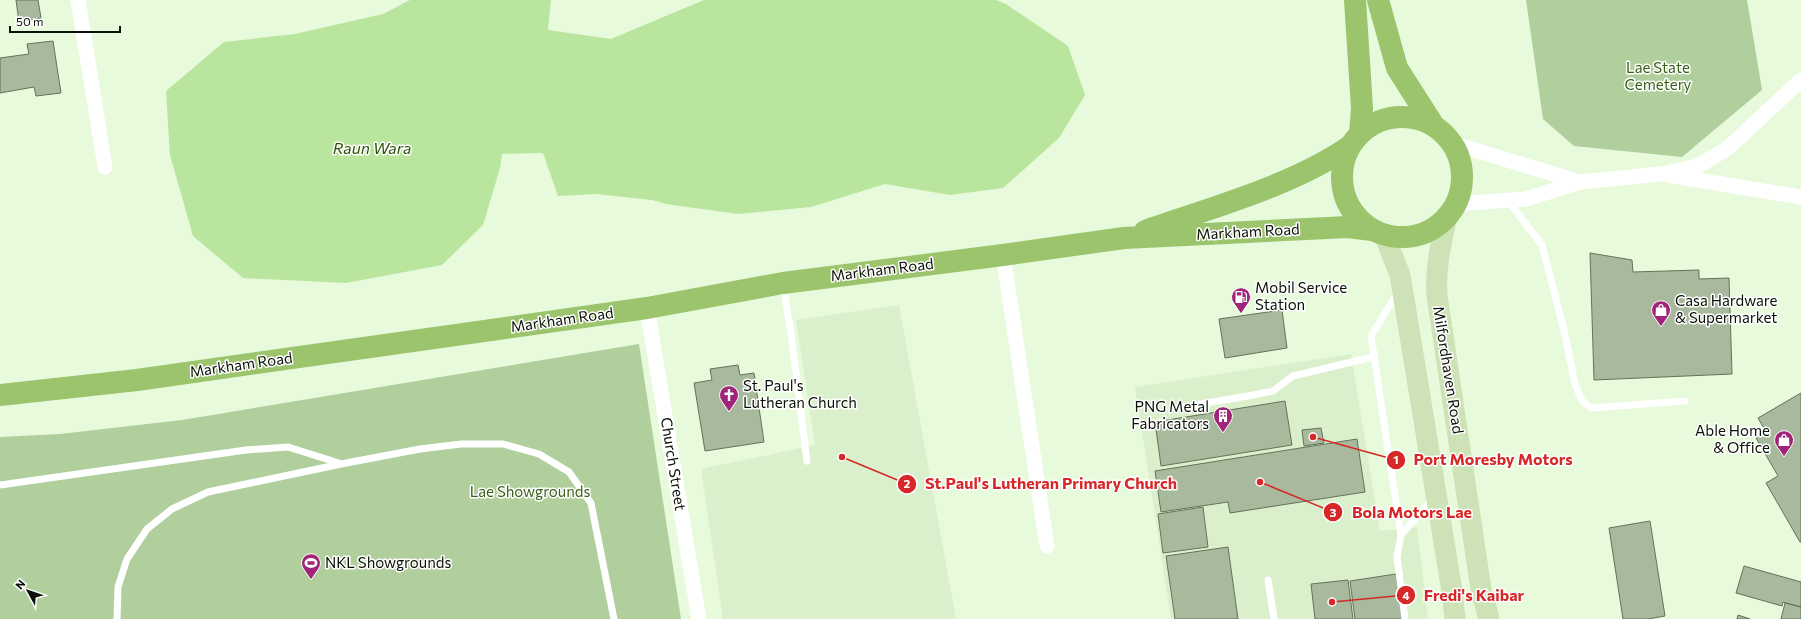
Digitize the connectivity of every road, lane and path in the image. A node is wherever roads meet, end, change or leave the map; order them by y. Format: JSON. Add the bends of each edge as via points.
{"nodes":[{"id":1,"x":78,"y":0,"type":"edge"},
{"id":2,"x":1355,"y":0,"type":"edge"},
{"id":3,"x":1378,"y":0,"type":"edge"},
{"id":4,"x":1801,"y":80,"type":"edge"},
{"id":5,"x":1434,"y":126,"type":"junction"},
{"id":6,"x":1355,"y":140,"type":"junction"},
{"id":7,"x":1450,"y":143,"type":"junction"},
{"id":8,"x":105,"y":167,"type":"dead end"},
{"id":9,"x":1661,"y":174,"type":"junction"},
{"id":10,"x":1580,"y":182,"type":"junction"},
{"id":11,"x":1801,"y":197,"type":"edge"},
{"id":12,"x":1508,"y":201,"type":"junction"},
{"id":13,"x":1451,"y":210,"type":"junction"},
{"id":14,"x":1378,"y":232,"type":"junction"},
{"id":15,"x":1124,"y":238,"type":"junction"},
{"id":16,"x":1003,"y":256,"type":"junction"},
{"id":17,"x":783,"y":282,"type":"junction"},
{"id":18,"x":1402,"y":286,"type":"junction"},
{"id":19,"x":647,"y":308,"type":"junction"},
{"id":20,"x":1373,"y":357,"type":"junction"},
{"id":21,"x":0,"y":395,"type":"edge"},
{"id":22,"x":1685,"y":401,"type":"dead end"},
{"id":23,"x":1183,"y":407,"type":"dead end"},
{"id":24,"x":807,"y":461,"type":"dead end"},
{"id":25,"x":341,"y":464,"type":"junction"},
{"id":26,"x":0,"y":485,"type":"edge"},
{"id":27,"x":1436,"y":495,"type":"junction"},
{"id":28,"x":1401,"y":536,"type":"junction"},
{"id":29,"x":1047,"y":546,"type":"dead end"},
{"id":30,"x":1268,"y":580,"type":"dead end"},
{"id":31,"x":117,"y":619,"type":"edge"},
{"id":32,"x":614,"y":619,"type":"edge"},
{"id":33,"x":699,"y":619,"type":"edge"},
{"id":34,"x":1274,"y":619,"type":"edge"},
{"id":35,"x":1405,"y":619,"type":"edge"},
{"id":36,"x":1455,"y":619,"type":"edge"},
{"id":37,"x":1489,"y":619,"type":"edge"}],
"edges":[{"from":1,"to":8,"type":"street"},
{"from":2,"to":6,"type":"main road","via":[[1362,108]]},
{"from":3,"to":5,"type":"main road","via":[[1397,68]]},
{"from":4,"to":9,"type":"street","via":[[1728,148],[1698,166]]},
{"from":5,"to":6,"type":"main road","via":[[1415,118],[1395,117],[1376,122]]},
{"from":5,"to":7,"type":"main road"},
{"from":6,"to":14,"type":"main road","via":[[1343,164],[1342,183],[1346,201],[1357,217]]},
{"from":6,"to":15,"type":"main road","name":"Markham Road","via":[[1329,160],[1304,173]]},
{"from":7,"to":10,"type":"street"},
{"from":7,"to":13,"type":"main road","via":[[1458,155],[1462,174],[1460,193]]},
{"from":9,"to":10,"type":"street"},
{"from":9,"to":11,"type":"street"},
{"from":10,"to":12,"type":"street","via":[[1526,200]]},
{"from":12,"to":13,"type":"street"},
{"from":12,"to":22,"type":"lane","via":[[1542,245],[1575,384],[1582,401],[1591,408]]},
{"from":13,"to":14,"type":"main road","via":[[1438,224],[1422,234],[1403,237]]},
{"from":13,"to":37,"type":"main road","name":"Milfordhaven Road","via":[[1438,254],[1437,296],[1481,589]]},
{"from":14,"to":15,"type":"main road","name":"Markham Road","via":[[1348,227]]},
{"from":14,"to":18,"type":"main road","name":"Milfordhaven Road","via":[[1395,260]]},
{"from":15,"to":16,"type":"main road","name":"Markham Road"},
{"from":16,"to":17,"type":"main road","name":"Markham Road"},
{"from":16,"to":29,"type":"street"},
{"from":17,"to":19,"type":"main road","name":"Markham Road"},
{"from":17,"to":24,"type":"lane"},
{"from":18,"to":20,"type":"lane","via":[[1371,336]]},
{"from":18,"to":27,"type":"main road","name":"Milfordhaven Road"},
{"from":19,"to":21,"type":"main road","name":"Markham Road","via":[[137,380]]},
{"from":19,"to":33,"type":"street","name":"Church Street"},
{"from":20,"to":23,"type":"lane","via":[[1293,376],[1273,390]]},
{"from":20,"to":28,"type":"lane"},
{"from":25,"to":26,"type":"lane","via":[[288,447],[246,450]]},
{"from":25,"to":31,"type":"lane","via":[[208,492],[172,509],[147,529],[127,559],[118,587]]},
{"from":25,"to":32,"type":"lane","via":[[461,444],[503,444],[539,454],[569,472],[591,503]]},
{"from":27,"to":28,"type":"lane"},
{"from":27,"to":36,"type":"main road","name":"Milfordhaven Road"},
{"from":28,"to":35,"type":"lane","via":[[1397,557]]},
{"from":30,"to":34,"type":"lane"}]}
